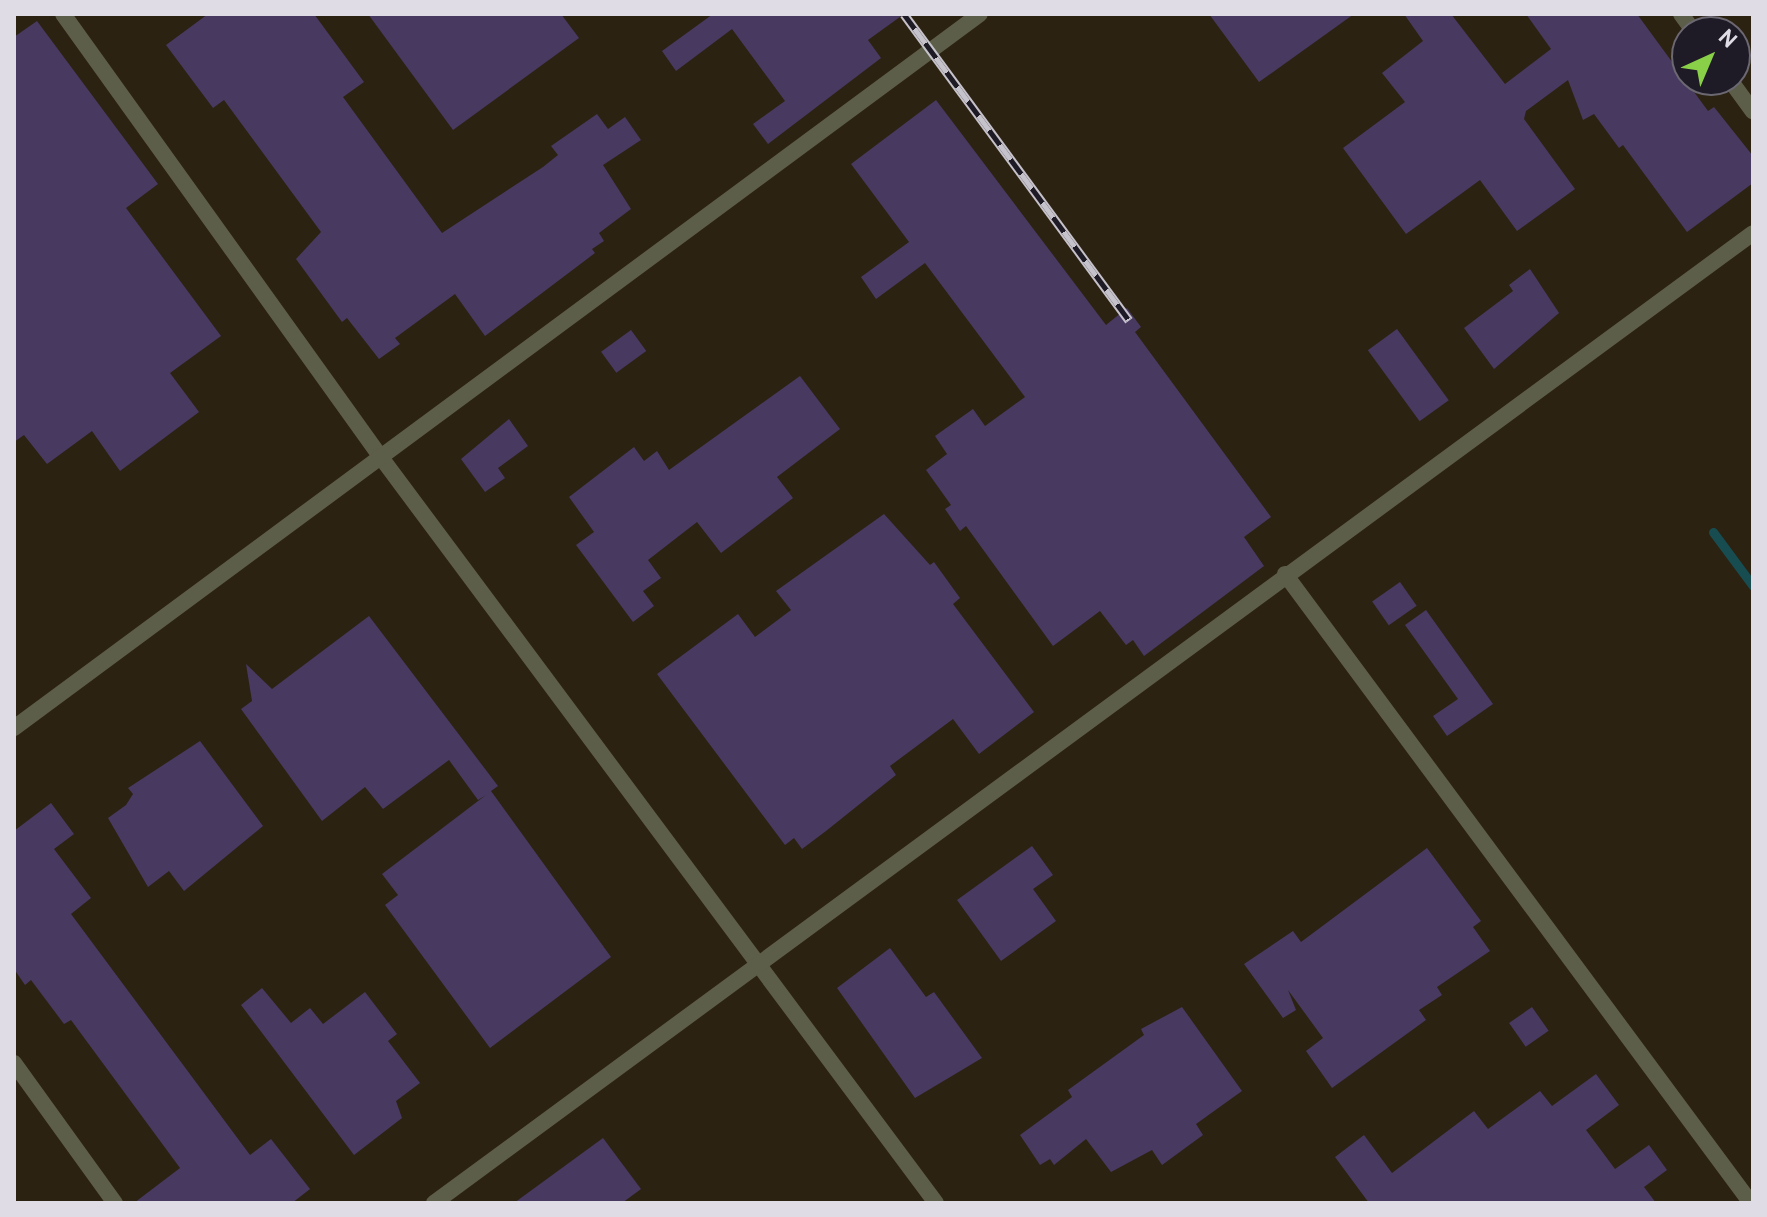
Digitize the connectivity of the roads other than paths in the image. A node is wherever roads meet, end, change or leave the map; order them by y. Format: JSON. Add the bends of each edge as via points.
{"nodes":[{"id":1,"x":63,"y":14,"type":"edge"},
{"id":2,"x":980,"y":14,"type":"edge"},
{"id":3,"x":1753,"y":233,"type":"edge"},
{"id":4,"x":380,"y":456,"type":"junction"},
{"id":5,"x":1285,"y":574,"type":"junction"},
{"id":6,"x":14,"y":728,"type":"edge"},
{"id":7,"x":758,"y":964,"type":"junction"},
{"id":8,"x":14,"y":1063,"type":"edge"},
{"id":9,"x":115,"y":1203,"type":"edge"},
{"id":10,"x":434,"y":1203,"type":"edge"},
{"id":11,"x":936,"y":1203,"type":"edge"},
{"id":12,"x":1751,"y":1203,"type":"edge"}],
"edges":[{"from":1,"to":4,"type":"lane"},
{"from":2,"to":4,"type":"lane"},
{"from":3,"to":5,"type":"lane"},
{"from":4,"to":6,"type":"lane"},
{"from":4,"to":7,"type":"lane"},
{"from":5,"to":7,"type":"lane"},
{"from":5,"to":12,"type":"lane"},
{"from":7,"to":10,"type":"lane"},
{"from":7,"to":11,"type":"lane"},
{"from":8,"to":9,"type":"lane"}]}
